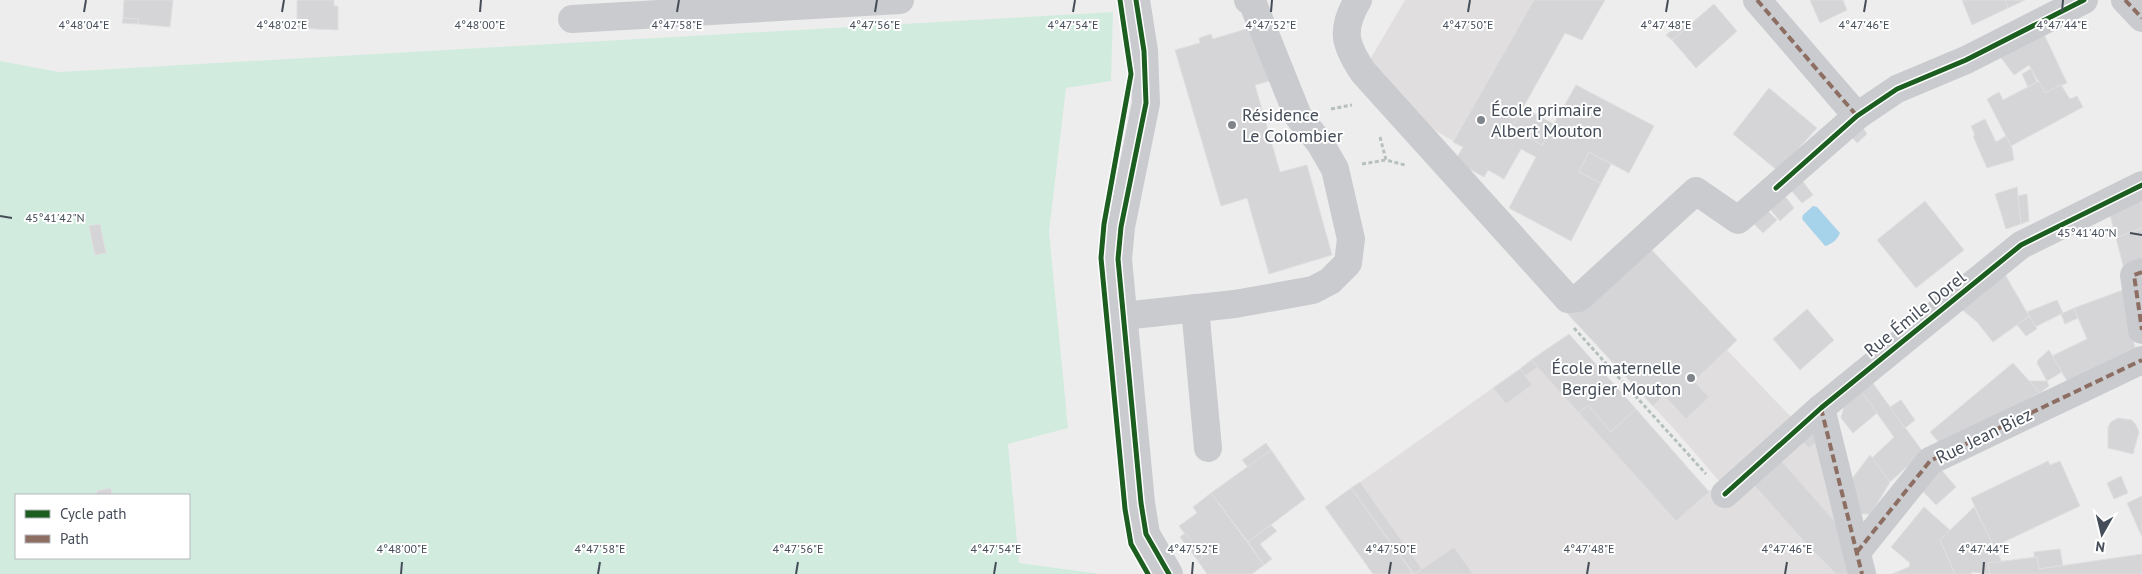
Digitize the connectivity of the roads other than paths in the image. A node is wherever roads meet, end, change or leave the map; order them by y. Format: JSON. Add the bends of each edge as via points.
{"nodes":[{"id":1,"x":900,"y":0,"type":"edge"},
{"id":2,"x":1136,"y":0,"type":"edge"},
{"id":3,"x":1248,"y":0,"type":"edge"},
{"id":4,"x":1358,"y":0,"type":"edge"},
{"id":5,"x":1757,"y":0,"type":"edge"},
{"id":6,"x":2084,"y":0,"type":"edge"},
{"id":7,"x":2125,"y":0,"type":"edge"},
{"id":8,"x":2142,"y":18,"type":"edge"},
{"id":9,"x":572,"y":19,"type":"dead end"},
{"id":10,"x":1857,"y":116,"type":"junction"},
{"id":11,"x":2142,"y":185,"type":"edge"},
{"id":12,"x":2142,"y":272,"type":"edge"},
{"id":13,"x":1195,"y":308,"type":"junction"},
{"id":14,"x":1123,"y":316,"type":"junction"},
{"id":15,"x":2142,"y":330,"type":"edge"},
{"id":16,"x":2142,"y":360,"type":"edge"},
{"id":17,"x":1821,"y":408,"type":"junction"},
{"id":18,"x":1208,"y":448,"type":"dead end"},
{"id":19,"x":1725,"y":494,"type":"dead end"},
{"id":20,"x":1859,"y":563,"type":"edge"},
{"id":21,"x":1169,"y":574,"type":"edge"}],
"edges":[{"from":1,"to":9,"type":"street"},
{"from":2,"to":14,"type":"street","via":[[1144,51],[1146,103],[1119,240]]},
{"from":3,"to":13,"type":"street","via":[[1253,4],[1298,116],[1320,143],[1335,169],[1352,239],[1348,263],[1330,281],[1313,290]]},
{"from":4,"to":10,"type":"street","via":[[1346,29],[1350,52],[1363,72],[1568,298],[1579,298],[1696,191],[1738,220]]},
{"from":5,"to":10,"type":"street"},
{"from":6,"to":10,"type":"street","via":[[1966,60],[1897,89]]},
{"from":7,"to":8,"type":"street"},
{"from":11,"to":17,"type":"street","name":"Rue Émile Dorel","via":[[2021,245]]},
{"from":12,"to":15,"type":"street","via":[[2134,275]]},
{"from":13,"to":14,"type":"street"},
{"from":13,"to":18,"type":"street"},
{"from":14,"to":21,"type":"street","via":[[1135,455],[1146,534]]},
{"from":16,"to":20,"type":"street","name":"Rue Jean Biez","via":[[1930,461]]},
{"from":17,"to":19,"type":"street","name":"Rue Émile Dorel"},
{"from":17,"to":20,"type":"street"}]}
